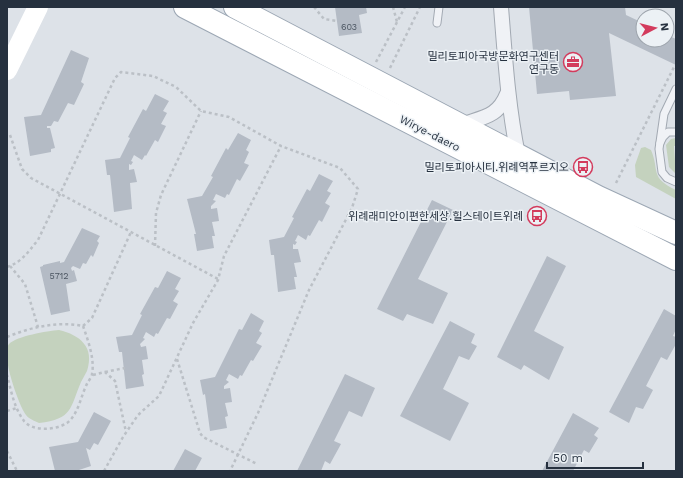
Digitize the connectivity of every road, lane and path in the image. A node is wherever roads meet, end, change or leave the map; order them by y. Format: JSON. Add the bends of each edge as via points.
{"nodes":[{"id":1,"x":38,"y":7,"type":"edge"},
{"id":2,"x":185,"y":7,"type":"edge"},
{"id":3,"x":235,"y":7,"type":"edge"},
{"id":4,"x":314,"y":7,"type":"edge"},
{"id":5,"x":392,"y":7,"type":"edge"},
{"id":6,"x":405,"y":7,"type":"edge"},
{"id":7,"x":419,"y":7,"type":"edge"},
{"id":8,"x":439,"y":7,"type":"edge"},
{"id":9,"x":501,"y":7,"type":"edge"},
{"id":10,"x":337,"y":21,"type":"dead end"},
{"id":11,"x":397,"y":22,"type":"junction"},
{"id":12,"x":437,"y":24,"type":"dead end"},
{"id":13,"x":376,"y":62,"type":"dead end"},
{"id":14,"x":675,"y":65,"type":"edge"},
{"id":15,"x":390,"y":68,"type":"dead end"},
{"id":16,"x":7,"y":70,"type":"edge"},
{"id":17,"x":676,"y":90,"type":"edge"},
{"id":18,"x":507,"y":94,"type":"junction"},
{"id":19,"x":201,"y":111,"type":"junction"},
{"id":20,"x":664,"y":114,"type":"junction"},
{"id":21,"x":461,"y":125,"type":"junction"},
{"id":22,"x":672,"y":132,"type":"edge"},
{"id":23,"x":10,"y":135,"type":"dead end"},
{"id":24,"x":281,"y":146,"type":"junction"},
{"id":25,"x":659,"y":149,"type":"junction"},
{"id":26,"x":518,"y":155,"type":"junction"},
{"id":27,"x":676,"y":182,"type":"edge"},
{"id":28,"x":616,"y":183,"type":"dead end"},
{"id":29,"x":60,"y":194,"type":"junction"},
{"id":30,"x":131,"y":232,"type":"junction"},
{"id":31,"x":676,"y":233,"type":"edge"},
{"id":32,"x":155,"y":246,"type":"junction"},
{"id":33,"x":676,"y":259,"type":"edge"},
{"id":34,"x":8,"y":266,"type":"edge"},
{"id":35,"x":218,"y":280,"type":"junction"},
{"id":36,"x":38,"y":326,"type":"junction"},
{"id":37,"x":83,"y":326,"type":"junction"},
{"id":38,"x":7,"y":337,"type":"edge"},
{"id":39,"x":177,"y":358,"type":"junction"},
{"id":40,"x":124,"y":368,"type":"dead end"},
{"id":41,"x":105,"y":372,"type":"junction"},
{"id":42,"x":7,"y":375,"type":"edge"},
{"id":43,"x":92,"y":375,"type":"junction"},
{"id":44,"x":17,"y":408,"type":"junction"},
{"id":45,"x":7,"y":411,"type":"edge"},
{"id":46,"x":126,"y":433,"type":"junction"},
{"id":47,"x":7,"y":451,"type":"edge"},
{"id":48,"x":238,"y":455,"type":"junction"},
{"id":49,"x":257,"y":464,"type":"dead end"},
{"id":50,"x":17,"y":471,"type":"edge"},
{"id":51,"x":104,"y":471,"type":"edge"},
{"id":52,"x":230,"y":471,"type":"edge"}],
"edges":[{"from":1,"to":16,"type":"street"},
{"from":2,"to":33,"type":"main road","name":"Wirye-daero"},
{"from":3,"to":21,"type":"main road","name":"Wirye-daero"},
{"from":4,"to":10,"type":"path","via":[[324,19]]},
{"from":5,"to":11,"type":"path"},
{"from":6,"to":11,"type":"path"},
{"from":7,"to":15,"type":"path"},
{"from":8,"to":12,"type":"lane"},
{"from":9,"to":18,"type":"street"},
{"from":11,"to":13,"type":"path"},
{"from":14,"to":28,"type":"path"},
{"from":17,"to":20,"type":"lane"},
{"from":18,"to":21,"type":"street","via":[[498,111]]},
{"from":18,"to":26,"type":"street"},
{"from":19,"to":24,"type":"path","via":[[229,117]]},
{"from":19,"to":29,"type":"path","via":[[176,87],[154,76],[121,72],[114,78]]},
{"from":19,"to":32,"type":"path","via":[[161,195],[156,213]]},
{"from":20,"to":22,"type":"lane","via":[[664,123]]},
{"from":20,"to":25,"type":"lane"},
{"from":21,"to":26,"type":"main road","name":"Wirye-daero"},
{"from":22,"to":25,"type":"lane","via":[[663,137]]},
{"from":23,"to":29,"type":"path","via":[[22,169],[31,178]]},
{"from":24,"to":35,"type":"path","via":[[224,256]]},
{"from":24,"to":48,"type":"path","via":[[340,168],[358,189],[352,208],[309,290]]},
{"from":25,"to":27,"type":"lane","via":[[662,172]]},
{"from":26,"to":31,"type":"main road","name":"Wirye-daero","via":[[598,197]]},
{"from":29,"to":30,"type":"path"},
{"from":29,"to":34,"type":"path","via":[[38,240],[24,257]]},
{"from":30,"to":32,"type":"path"},
{"from":30,"to":37,"type":"path","via":[[92,318]]},
{"from":32,"to":35,"type":"path"},
{"from":34,"to":36,"type":"path","via":[[25,284]]},
{"from":35,"to":39,"type":"path","via":[[193,323]]},
{"from":36,"to":37,"type":"path"},
{"from":36,"to":38,"type":"path"},
{"from":37,"to":43,"type":"path","via":[[91,356]]},
{"from":39,"to":46,"type":"path","via":[[159,396],[138,415]]},
{"from":39,"to":48,"type":"path","via":[[200,433]]},
{"from":40,"to":41,"type":"path"},
{"from":41,"to":43,"type":"path"},
{"from":41,"to":46,"type":"path","via":[[115,381]]},
{"from":42,"to":44,"type":"path"},
{"from":43,"to":44,"type":"path","via":[[75,413],[66,423],[38,429],[25,422]]},
{"from":44,"to":45,"type":"path"},
{"from":46,"to":51,"type":"path"},
{"from":47,"to":50,"type":"path"},
{"from":48,"to":49,"type":"path"},
{"from":48,"to":52,"type":"path"}]}
